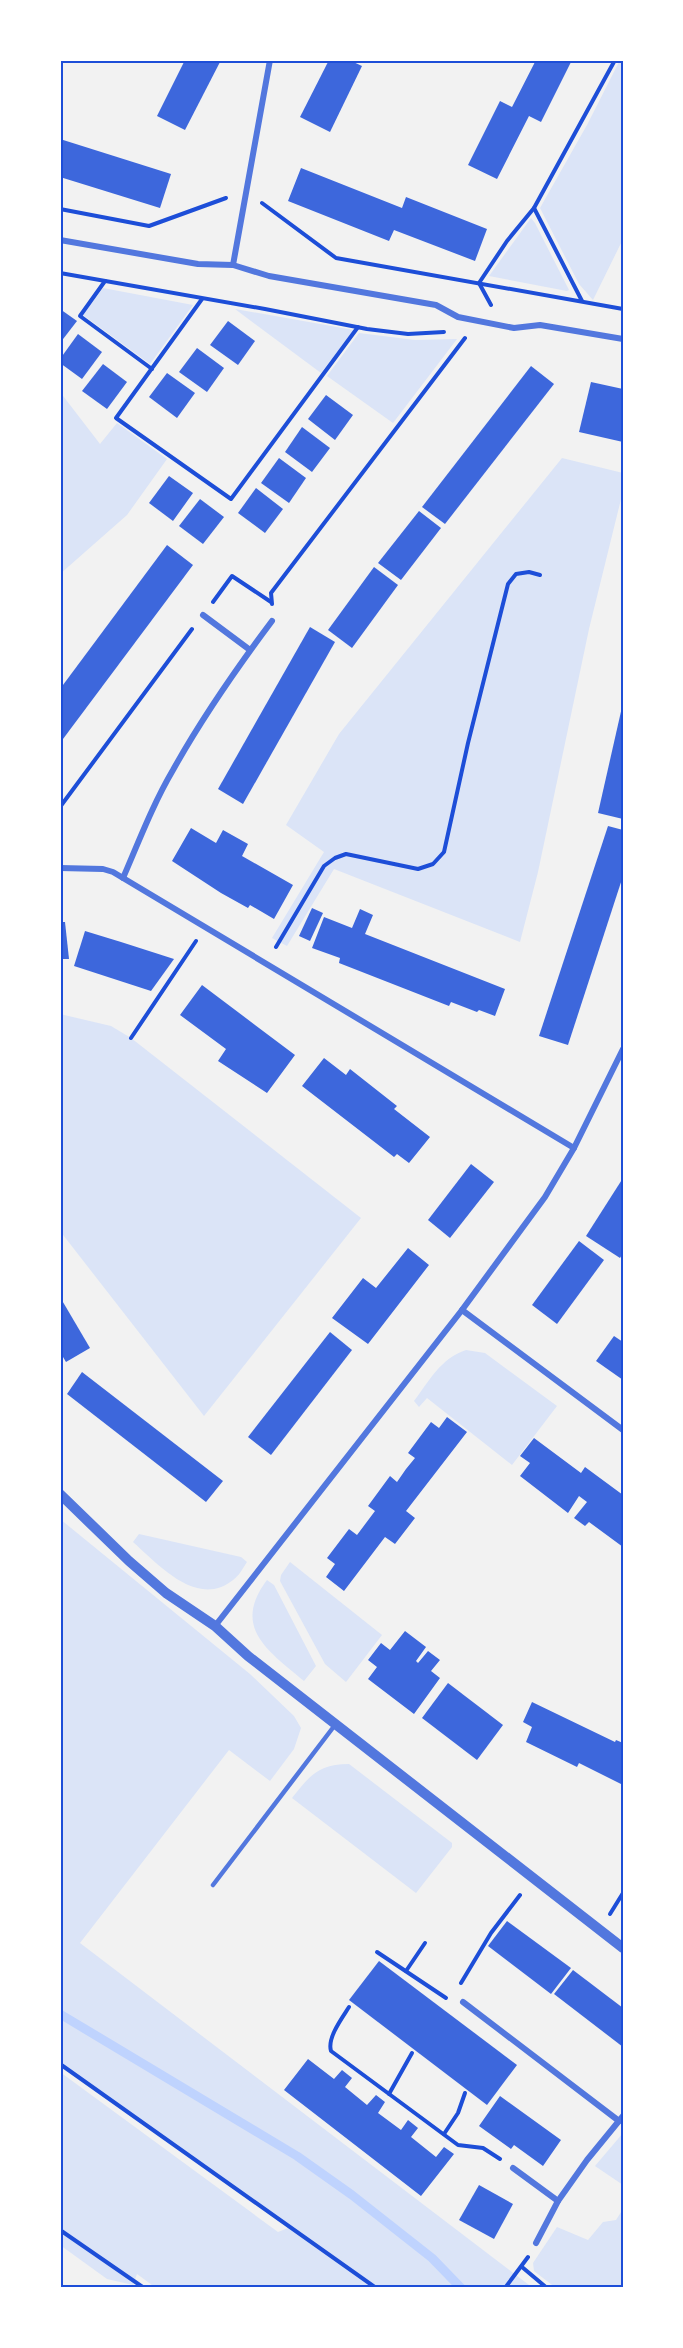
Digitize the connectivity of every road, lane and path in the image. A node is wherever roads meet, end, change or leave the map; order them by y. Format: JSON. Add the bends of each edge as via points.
{"nodes":[{"id":1,"x":270,"y":60,"type":"edge"},
{"id":2,"x":615,"y":60,"type":"edge"},
{"id":3,"x":249,"y":184,"type":"junction"},
{"id":4,"x":534,"y":208,"type":"junction"},
{"id":5,"x":60,"y":209,"type":"edge"},
{"id":6,"x":60,"y":240,"type":"edge"},
{"id":7,"x":233,"y":265,"type":"junction"},
{"id":8,"x":60,"y":273,"type":"edge"},
{"id":9,"x":105,"y":281,"type":"junction"},
{"id":10,"x":479,"y":283,"type":"junction"},
{"id":11,"x":202,"y":299,"type":"junction"},
{"id":12,"x":582,"y":301,"type":"junction"},
{"id":13,"x":623,"y":309,"type":"edge"},
{"id":14,"x":492,"y":324,"type":"junction"},
{"id":15,"x":358,"y":327,"type":"junction"},
{"id":16,"x":445,"y":332,"type":"dead end"},
{"id":17,"x":457,"y":332,"type":"dead end"},
{"id":18,"x":623,"y":339,"type":"edge"},
{"id":19,"x":152,"y":369,"type":"junction"},
{"id":20,"x":540,"y":575,"type":"dead end"},
{"id":21,"x":272,"y":603,"type":"junction"},
{"id":22,"x":203,"y":615,"type":"junction"},
{"id":23,"x":272,"y":621,"type":"joint"},
{"id":24,"x":250,"y":650,"type":"junction"},
{"id":25,"x":60,"y":807,"type":"edge"},
{"id":26,"x":60,"y":868,"type":"edge"},
{"id":27,"x":123,"y":878,"type":"junction"},
{"id":28,"x":204,"y":928,"type":"junction"},
{"id":29,"x":266,"y":963,"type":"junction"},
{"id":30,"x":131,"y":1038,"type":"dead end"},
{"id":31,"x":623,"y":1049,"type":"edge"},
{"id":32,"x":574,"y":1148,"type":"junction"},
{"id":33,"x":462,"y":1310,"type":"junction"},
{"id":34,"x":623,"y":1430,"type":"edge"},
{"id":35,"x":60,"y":1494,"type":"edge"},
{"id":36,"x":215,"y":1626,"type":"junction"},
{"id":37,"x":336,"y":1724,"type":"junction"},
{"id":38,"x":533,"y":1878,"type":"junction"},
{"id":39,"x":213,"y":1885,"type":"dead end"},
{"id":40,"x":623,"y":1893,"type":"edge"},
{"id":41,"x":619,"y":1901,"type":"dead end"},
{"id":42,"x":425,"y":1943,"type":"dead end"},
{"id":43,"x":623,"y":1948,"type":"edge"},
{"id":44,"x":377,"y":1952,"type":"dead end"},
{"id":45,"x":406,"y":1971,"type":"junction"},
{"id":46,"x":456,"y":1991,"type":"dead end"},
{"id":47,"x":451,"y":2001,"type":"dead end"},
{"id":48,"x":463,"y":2002,"type":"dead end"},
{"id":49,"x":350,"y":2007,"type":"dead end"},
{"id":50,"x":412,"y":2053,"type":"dead end"},
{"id":51,"x":60,"y":2064,"type":"edge"},
{"id":52,"x":465,"y":2093,"type":"dead end"},
{"id":53,"x":389,"y":2094,"type":"junction"},
{"id":54,"x":621,"y":2119,"type":"edge"},
{"id":55,"x":444,"y":2134,"type":"junction"},
{"id":56,"x":513,"y":2168,"type":"joint"},
{"id":57,"x":558,"y":2201,"type":"junction"},
{"id":58,"x":60,"y":2230,"type":"edge"},
{"id":59,"x":536,"y":2243,"type":"joint"},
{"id":60,"x":522,"y":2267,"type":"junction"},
{"id":61,"x":144,"y":2288,"type":"edge"},
{"id":62,"x":376,"y":2288,"type":"edge"},
{"id":63,"x":506,"y":2288,"type":"edge"},
{"id":64,"x":547,"y":2288,"type":"edge"}],
"edges":[{"from":1,"to":3,"type":"street"},
{"from":2,"to":4,"type":"path"},
{"from":3,"to":5,"type":"path","via":[[229,183],[226,199],[149,226]]},
{"from":3,"to":7,"type":"street"},
{"from":3,"to":10,"type":"path","via":[[264,189],[262,203],[336,258]]},
{"from":4,"to":10,"type":"path"},
{"from":4,"to":12,"type":"path"},
{"from":6,"to":7,"type":"street","via":[[198,264]]},
{"from":7,"to":14,"type":"street","via":[[269,276],[436,305],[458,317]]},
{"from":8,"to":9,"type":"path"},
{"from":9,"to":11,"type":"path"},
{"from":9,"to":19,"type":"path","via":[[80,316]]},
{"from":10,"to":12,"type":"path"},
{"from":10,"to":14,"type":"path","via":[[491,303]]},
{"from":11,"to":15,"type":"path"},
{"from":11,"to":19,"type":"path"},
{"from":12,"to":13,"type":"path"},
{"from":14,"to":18,"type":"street","via":[[514,328],[540,325]]},
{"from":15,"to":16,"type":"path","via":[[408,334]]},
{"from":15,"to":19,"type":"path","via":[[231,499],[116,418]]},
{"from":17,"to":21,"type":"path","via":[[468,333],[271,593]]},
{"from":20,"to":29,"type":"path","via":[[516,574],[508,584],[444,852],[433,864],[418,869],[346,855],[335,858],[324,867]]},
{"from":21,"to":22,"type":"path","via":[[232,576]]},
{"from":21,"to":23,"type":"path"},
{"from":22,"to":24,"type":"street"},
{"from":22,"to":25,"type":"path"},
{"from":23,"to":24,"type":"street"},
{"from":24,"to":27,"type":"street","via":[[172,770]]},
{"from":26,"to":27,"type":"street","via":[[104,869]]},
{"from":27,"to":28,"type":"street"},
{"from":28,"to":29,"type":"street"},
{"from":28,"to":30,"type":"path"},
{"from":29,"to":32,"type":"street"},
{"from":31,"to":32,"type":"street"},
{"from":32,"to":33,"type":"street","via":[[545,1197]]},
{"from":33,"to":34,"type":"street"},
{"from":33,"to":36,"type":"street"},
{"from":35,"to":36,"type":"street","via":[[166,1593]]},
{"from":36,"to":37,"type":"street"},
{"from":37,"to":38,"type":"street"},
{"from":37,"to":39,"type":"lane"},
{"from":38,"to":43,"type":"street"},
{"from":38,"to":46,"type":"path","via":[[491,1933]]},
{"from":40,"to":41,"type":"path"},
{"from":42,"to":45,"type":"path"},
{"from":44,"to":45,"type":"path"},
{"from":45,"to":47,"type":"path"},
{"from":48,"to":54,"type":"street"},
{"from":49,"to":53,"type":"path","via":[[329,2048]]},
{"from":50,"to":53,"type":"path"},
{"from":51,"to":62,"type":"path"},
{"from":52,"to":55,"type":"path"},
{"from":53,"to":55,"type":"path"},
{"from":54,"to":57,"type":"street"},
{"from":55,"to":56,"type":"path","via":[[458,2145],[483,2148]]},
{"from":56,"to":57,"type":"street"},
{"from":57,"to":59,"type":"street"},
{"from":58,"to":61,"type":"path"},
{"from":59,"to":60,"type":"path"},
{"from":60,"to":63,"type":"path"},
{"from":60,"to":64,"type":"path"}]}
